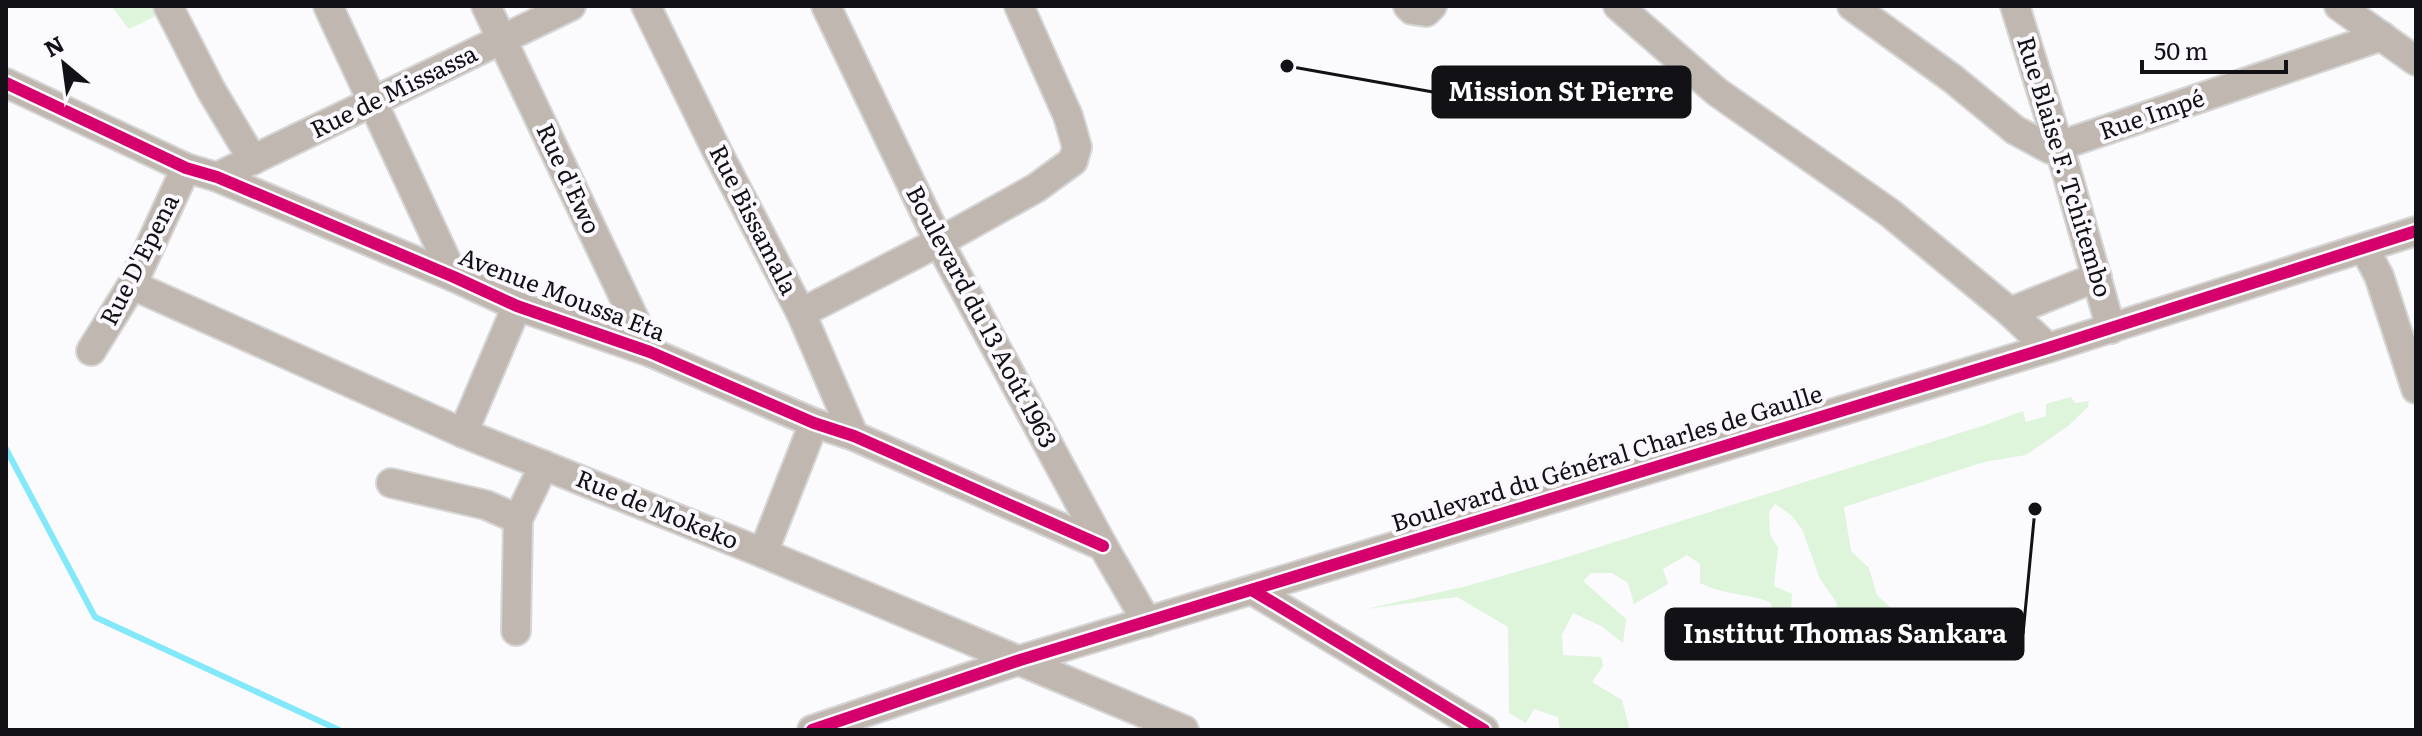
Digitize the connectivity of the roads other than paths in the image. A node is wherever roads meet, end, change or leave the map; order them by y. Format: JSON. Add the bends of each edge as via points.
{"nodes":[{"id":1,"x":168,"y":6,"type":"edge"},
{"id":2,"x":328,"y":6,"type":"edge"},
{"id":3,"x":486,"y":6,"type":"edge"},
{"id":4,"x":571,"y":6,"type":"edge"},
{"id":5,"x":646,"y":6,"type":"edge"},
{"id":6,"x":826,"y":6,"type":"edge"},
{"id":7,"x":1019,"y":6,"type":"edge"},
{"id":8,"x":1408,"y":6,"type":"edge"},
{"id":9,"x":1432,"y":6,"type":"edge"},
{"id":10,"x":1618,"y":6,"type":"edge"},
{"id":11,"x":1852,"y":6,"type":"edge"},
{"id":12,"x":2339,"y":6,"type":"edge"},
{"id":13,"x":2024,"y":8,"type":"edge"},
{"id":14,"x":2382,"y":36,"type":"junction"},
{"id":15,"x":502,"y":39,"type":"junction"},
{"id":16,"x":2416,"y":61,"type":"edge"},
{"id":17,"x":6,"y":83,"type":"edge"},
{"id":18,"x":372,"y":102,"type":"junction"},
{"id":19,"x":2058,"y":148,"type":"junction"},
{"id":20,"x":253,"y":160,"type":"junction"},
{"id":21,"x":186,"y":168,"type":"junction"},
{"id":22,"x":217,"y":177,"type":"junction"},
{"id":23,"x":2416,"y":231,"type":"edge"},
{"id":24,"x":939,"y":242,"type":"junction"},
{"id":25,"x":2364,"y":248,"type":"junction"},
{"id":26,"x":454,"y":277,"type":"junction"},
{"id":27,"x":2097,"y":277,"type":"junction"},
{"id":28,"x":132,"y":285,"type":"junction"},
{"id":29,"x":517,"y":306,"type":"junction"},
{"id":30,"x":2010,"y":312,"type":"junction"},
{"id":31,"x":801,"y":313,"type":"junction"},
{"id":32,"x":2111,"y":329,"type":"junction"},
{"id":33,"x":2048,"y":348,"type":"junction"},
{"id":34,"x":91,"y":351,"type":"dead end"},
{"id":35,"x":650,"y":352,"type":"junction"},
{"id":36,"x":2416,"y":389,"type":"edge"},
{"id":37,"x":814,"y":423,"type":"junction"},
{"id":38,"x":463,"y":433,"type":"junction"},
{"id":39,"x":854,"y":436,"type":"junction"},
{"id":40,"x":544,"y":465,"type":"junction"},
{"id":41,"x":391,"y":483,"type":"dead end"},
{"id":42,"x":518,"y":519,"type":"junction"},
{"id":43,"x":1103,"y":546,"type":"junction"},
{"id":44,"x":763,"y":553,"type":"junction"},
{"id":45,"x":1252,"y":590,"type":"junction"},
{"id":46,"x":1147,"y":622,"type":"junction"},
{"id":47,"x":516,"y":631,"type":"dead end"},
{"id":48,"x":1020,"y":660,"type":"junction"},
{"id":49,"x":812,"y":730,"type":"edge"},
{"id":50,"x":1184,"y":730,"type":"edge"},
{"id":51,"x":1484,"y":730,"type":"edge"}],
"edges":[{"from":1,"to":20,"type":"street"},
{"from":2,"to":18,"type":"street"},
{"from":3,"to":15,"type":"street","name":"Rue d'Ewo"},
{"from":4,"to":15,"type":"street","name":"Rue de Missassa"},
{"from":5,"to":31,"type":"street","name":"Rue Bissamala"},
{"from":6,"to":24,"type":"street","name":"Boulevard du 13 Août 1963"},
{"from":7,"to":24,"type":"street","via":[[1073,131],[1073,161]]},
{"from":8,"to":9,"type":"street","via":[[1426,12]]},
{"from":10,"to":30,"type":"street","via":[[1717,92],[1890,213]]},
{"from":11,"to":19,"type":"street","via":[[2015,130],[2050,149]]},
{"from":12,"to":14,"type":"street"},
{"from":13,"to":19,"type":"street","name":"Rue Blaise F. Tchitembo"},
{"from":14,"to":16,"type":"street"},
{"from":14,"to":19,"type":"street","name":"Rue Impé"},
{"from":15,"to":18,"type":"street","name":"Rue de Missassa"},
{"from":15,"to":35,"type":"street","name":"Rue d'Ewo"},
{"from":17,"to":21,"type":"street","name":"Avenue Moussa Eta"},
{"from":18,"to":20,"type":"street","name":"Rue de Missassa"},
{"from":18,"to":26,"type":"street"},
{"from":19,"to":27,"type":"street","name":"Rue Blaise F. Tchitembo"},
{"from":20,"to":22,"type":"street","name":"Rue de Missassa"},
{"from":21,"to":22,"type":"street","name":"Avenue Moussa Eta"},
{"from":21,"to":28,"type":"street","name":"Rue D'Epena"},
{"from":22,"to":26,"type":"street","name":"Avenue Moussa Eta"},
{"from":23,"to":25,"type":"street","name":"Boulevard du Général Charles de Gaulle"},
{"from":24,"to":31,"type":"street"},
{"from":24,"to":43,"type":"street","name":"Boulevard du 13 Août 1963"},
{"from":25,"to":32,"type":"street","name":"Boulevard du Général Charles de Gaulle"},
{"from":25,"to":36,"type":"street","via":[[2379,276]]},
{"from":26,"to":29,"type":"street","name":"Avenue Moussa Eta"},
{"from":27,"to":30,"type":"street"},
{"from":27,"to":32,"type":"street","name":"Rue Blaise F. Tchitembo"},
{"from":28,"to":34,"type":"street","name":"Rue D'Epena"},
{"from":28,"to":38,"type":"street","name":"Rue de Mokeko"},
{"from":29,"to":35,"type":"street","name":"Avenue Moussa Eta"},
{"from":29,"to":38,"type":"street"},
{"from":30,"to":33,"type":"street"},
{"from":31,"to":39,"type":"street","name":"Rue Bissamala"},
{"from":32,"to":33,"type":"street","name":"Boulevard du Général Charles de Gaulle"},
{"from":33,"to":45,"type":"street","name":"Boulevard du Général Charles de Gaulle"},
{"from":35,"to":37,"type":"street","name":"Avenue Moussa Eta"},
{"from":37,"to":39,"type":"street","name":"Avenue Moussa Eta"},
{"from":37,"to":44,"type":"street"},
{"from":38,"to":40,"type":"street","name":"Rue de Mokeko"},
{"from":39,"to":43,"type":"street","name":"Avenue Moussa Eta"},
{"from":40,"to":42,"type":"street"},
{"from":40,"to":44,"type":"street","name":"Rue de Mokeko"},
{"from":41,"to":42,"type":"street","via":[[486,505]]},
{"from":42,"to":47,"type":"street"},
{"from":43,"to":46,"type":"street","name":"Boulevard du 13 Août 1963"},
{"from":44,"to":48,"type":"street","name":"Rue de Mokeko"},
{"from":45,"to":46,"type":"street","name":"Boulevard du Général Charles de Gaulle"},
{"from":45,"to":51,"type":"street"},
{"from":46,"to":48,"type":"street","name":"Boulevard du Général Charles de Gaulle"},
{"from":48,"to":49,"type":"street","name":"Boulevard du Général Charles de Gaulle"},
{"from":48,"to":50,"type":"street","name":"Rue de Mokeko"}]}
